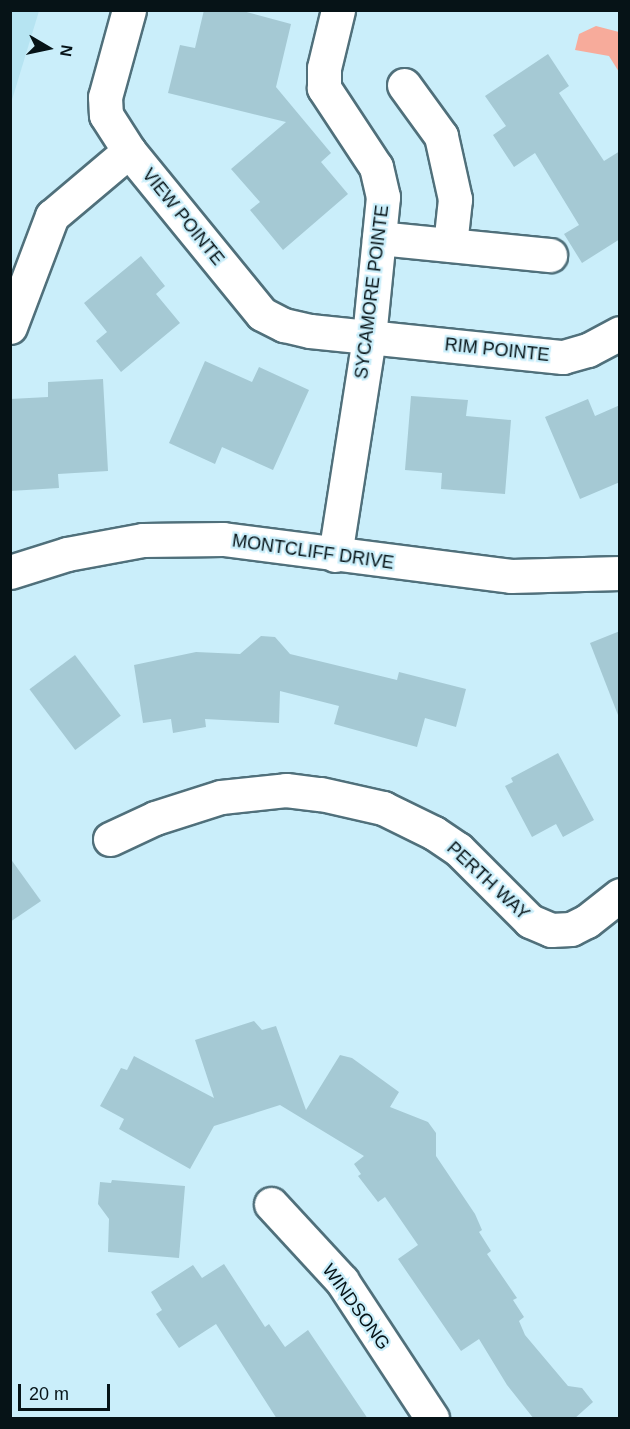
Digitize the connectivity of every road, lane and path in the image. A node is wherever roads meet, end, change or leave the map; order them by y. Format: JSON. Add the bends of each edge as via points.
{"nodes":[{"id":1,"x":129,"y":10,"type":"edge"},
{"id":2,"x":338,"y":10,"type":"edge"},
{"id":3,"x":404,"y":85,"type":"dead end"},
{"id":4,"x":129,"y":151,"type":"junction"},
{"id":5,"x":380,"y":238,"type":"junction"},
{"id":6,"x":450,"y":245,"type":"junction"},
{"id":7,"x":550,"y":255,"type":"dead end"},
{"id":8,"x":10,"y":327,"type":"edge"},
{"id":9,"x":620,"y":333,"type":"edge"},
{"id":10,"x":369,"y":337,"type":"junction"},
{"id":11,"x":335,"y":555,"type":"junction"},
{"id":12,"x":10,"y":572,"type":"edge"},
{"id":13,"x":620,"y":573,"type":"edge"},
{"id":14,"x":110,"y":839,"type":"dead end"},
{"id":15,"x":620,"y":895,"type":"edge"},
{"id":16,"x":271,"y":1204,"type":"dead end"},
{"id":17,"x":432,"y":1419,"type":"edge"}],
"edges":[{"from":1,"to":4,"type":"street","name":"VIEW POINTE","via":[[105,97],[106,115]]},
{"from":2,"to":5,"type":"street","name":"SYCAMORE POINTE","via":[[324,68],[324,88],[382,181]]},
{"from":3,"to":6,"type":"street","via":[[441,136],[455,199]]},
{"from":4,"to":8,"type":"street","via":[[52,216]]},
{"from":4,"to":10,"type":"street","name":"VIEW POINTE","via":[[262,314],[284,325],[310,331]]},
{"from":5,"to":6,"type":"street"},
{"from":5,"to":10,"type":"street","name":"SYCAMORE POINTE"},
{"from":6,"to":7,"type":"street"},
{"from":9,"to":10,"type":"street","name":"RIM POINTE","via":[[588,350],[563,357]]},
{"from":10,"to":11,"type":"street","name":"SYCAMORE POINTE"},
{"from":11,"to":12,"type":"street","name":"MONTCLIFF DRIVE","via":[[224,540],[143,540],[68,554]]},
{"from":11,"to":13,"type":"street","name":"MONTCLIFF DRIVE","via":[[511,576]]},
{"from":14,"to":15,"type":"street","name":"PERTH WAY","via":[[155,818],[220,797],[286,790],[383,808],[434,833],[458,849],[530,921],[551,930],[571,929],[587,921]]},
{"from":16,"to":17,"type":"street","name":"WINDSONG","via":[[342,1281]]}]}
